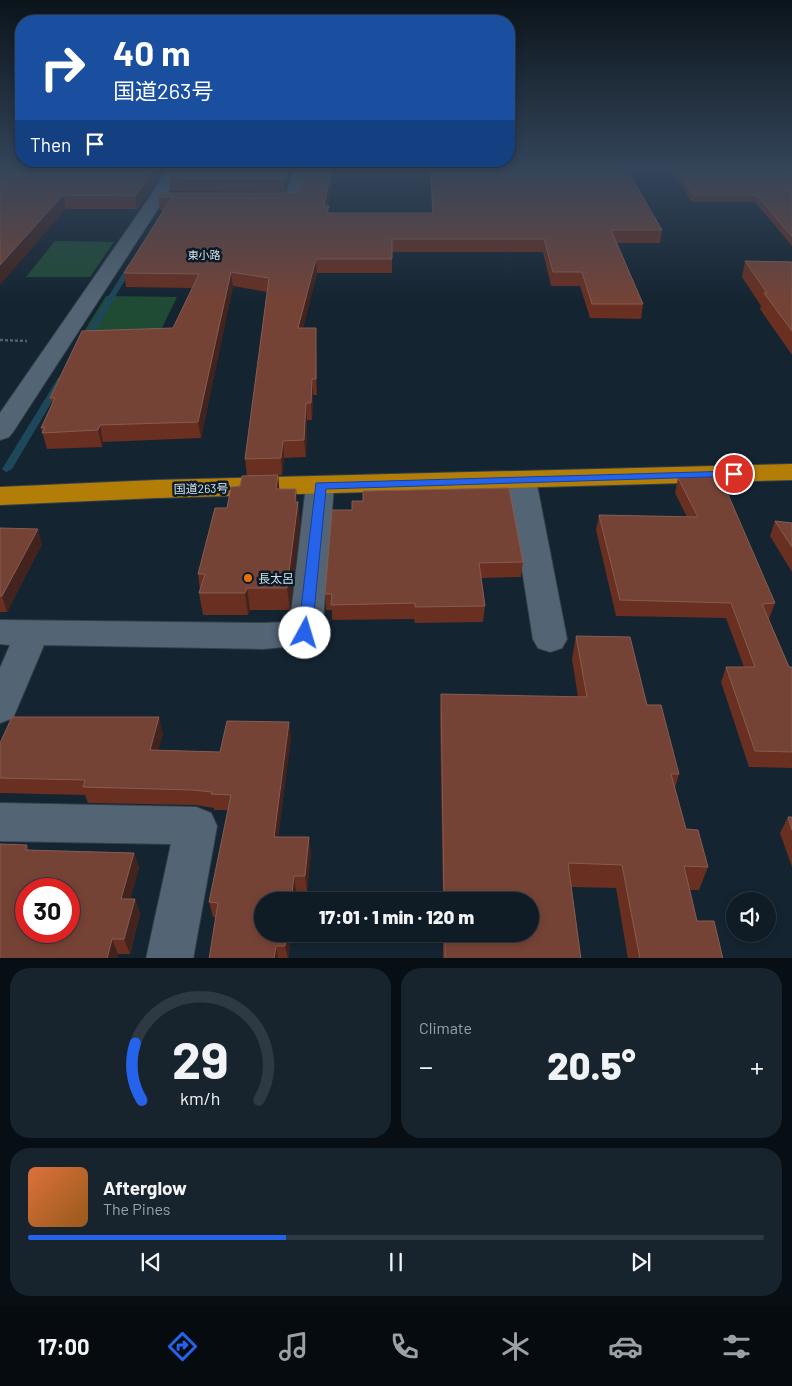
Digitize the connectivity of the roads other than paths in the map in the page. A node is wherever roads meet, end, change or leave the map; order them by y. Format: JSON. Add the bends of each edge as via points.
{"nodes":[{"id":1,"x":155,"y":213,"type":"edge"},
{"id":2,"x":0,"y":432,"type":"edge"},
{"id":3,"x":792,"y":472,"type":"edge"},
{"id":4,"x":522,"y":480,"type":"junction"},
{"id":5,"x":320,"y":486,"type":"junction"},
{"id":6,"x":0,"y":496,"type":"edge"},
{"id":7,"x":16,"y":632,"type":"edge"},
{"id":8,"x":550,"y":639,"type":"dead end"},
{"id":9,"x":0,"y":708,"type":"edge"},
{"id":10,"x":0,"y":822,"type":"edge"},
{"id":11,"x":170,"y":958,"type":"edge"}],
"edges":[{"from":1,"to":2,"type":"street"},
{"from":3,"to":4,"type":"highway","name":"国道263号"},
{"from":4,"to":5,"type":"highway","name":"国道263号"},
{"from":4,"to":8,"type":"street"},
{"from":5,"to":6,"type":"highway","name":"国道263号"},
{"from":5,"to":7,"type":"street","via":[[305,633],[263,636]]},
{"from":7,"to":9,"type":"street"},
{"from":10,"to":11,"type":"street","via":[[196,826]]}]}
